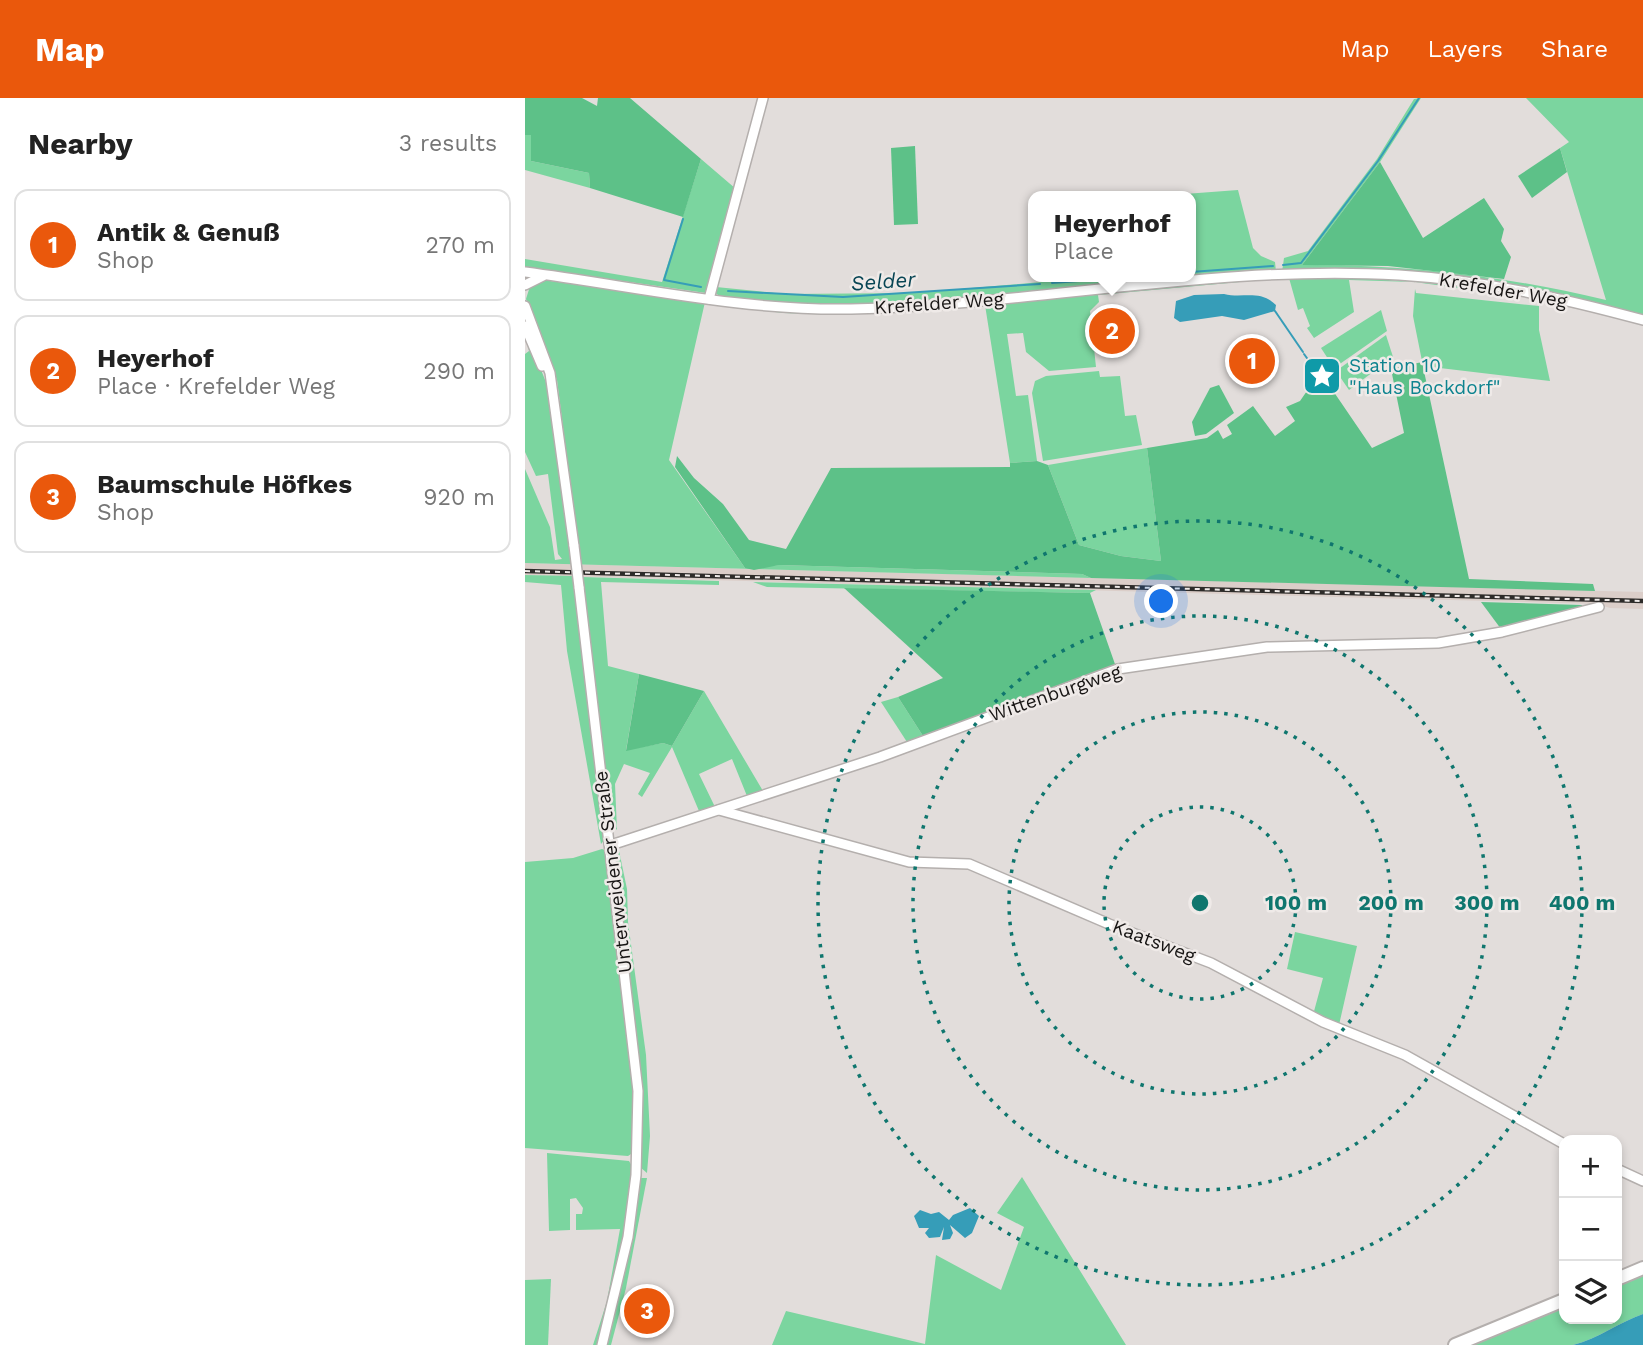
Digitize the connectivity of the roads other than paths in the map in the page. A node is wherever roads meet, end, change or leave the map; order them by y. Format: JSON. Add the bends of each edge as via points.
{"nodes":[{"id":1,"x":763,"y":98,"type":"edge"},
{"id":2,"x":525,"y":272,"type":"edge"},
{"id":3,"x":548,"y":274,"type":"junction"},
{"id":4,"x":1196,"y":281,"type":"edge"},
{"id":5,"x":1186,"y":282,"type":"edge"},
{"id":6,"x":525,"y":285,"type":"edge"},
{"id":7,"x":709,"y":299,"type":"junction"},
{"id":8,"x":525,"y":306,"type":"edge"},
{"id":9,"x":1643,"y":320,"type":"edge"},
{"id":10,"x":525,"y":326,"type":"edge"},
{"id":11,"x":554,"y":397,"type":"junction"},
{"id":12,"x":1599,"y":607,"type":"dead end"},
{"id":13,"x":717,"y":810,"type":"junction"},
{"id":14,"x":611,"y":845,"type":"junction"},
{"id":15,"x":1559,"y":1141,"type":"edge"},
{"id":16,"x":1622,"y":1170,"type":"edge"},
{"id":17,"x":1643,"y":1181,"type":"edge"},
{"id":18,"x":1643,"y":1268,"type":"edge"},
{"id":19,"x":1622,"y":1277,"type":"edge"},
{"id":20,"x":1559,"y":1302,"type":"edge"},
{"id":21,"x":602,"y":1345,"type":"edge"},
{"id":22,"x":1455,"y":1345,"type":"edge"}],
"edges":[{"from":1,"to":7,"type":"street"},
{"from":2,"to":3,"type":"street","name":"Krefelder Weg"},
{"from":3,"to":6,"type":"street"},
{"from":3,"to":7,"type":"street","name":"Krefelder Weg"},
{"from":4,"to":9,"type":"street","name":"Krefelder Weg","via":[[1357,274],[1470,282],[1546,294]]},
{"from":5,"to":7,"type":"street","name":"Krefelder Weg","via":[[851,309]]},
{"from":8,"to":11,"type":"street","name":"Unterweidener Straße","via":[[547,362]]},
{"from":10,"to":11,"type":"street","name":"Unterweidener Straße"},
{"from":11,"to":14,"type":"street","name":"Unterweidener Straße","bridge":true},
{"from":12,"to":13,"type":"street","name":"Wittenburgweg","via":[[1438,643],[1267,646],[1118,669],[880,757]]},
{"from":13,"to":14,"type":"street","name":"Wittenburgweg"},
{"from":13,"to":15,"type":"street","name":"Kaatsweg","via":[[909,862],[969,864],[1211,963],[1322,1022],[1405,1055]]},
{"from":14,"to":21,"type":"street","name":"Unterweidener Straße","via":[[638,1105],[628,1237]]},
{"from":16,"to":17,"type":"street"},
{"from":18,"to":19,"type":"main road"},
{"from":20,"to":22,"type":"main road"}]}
